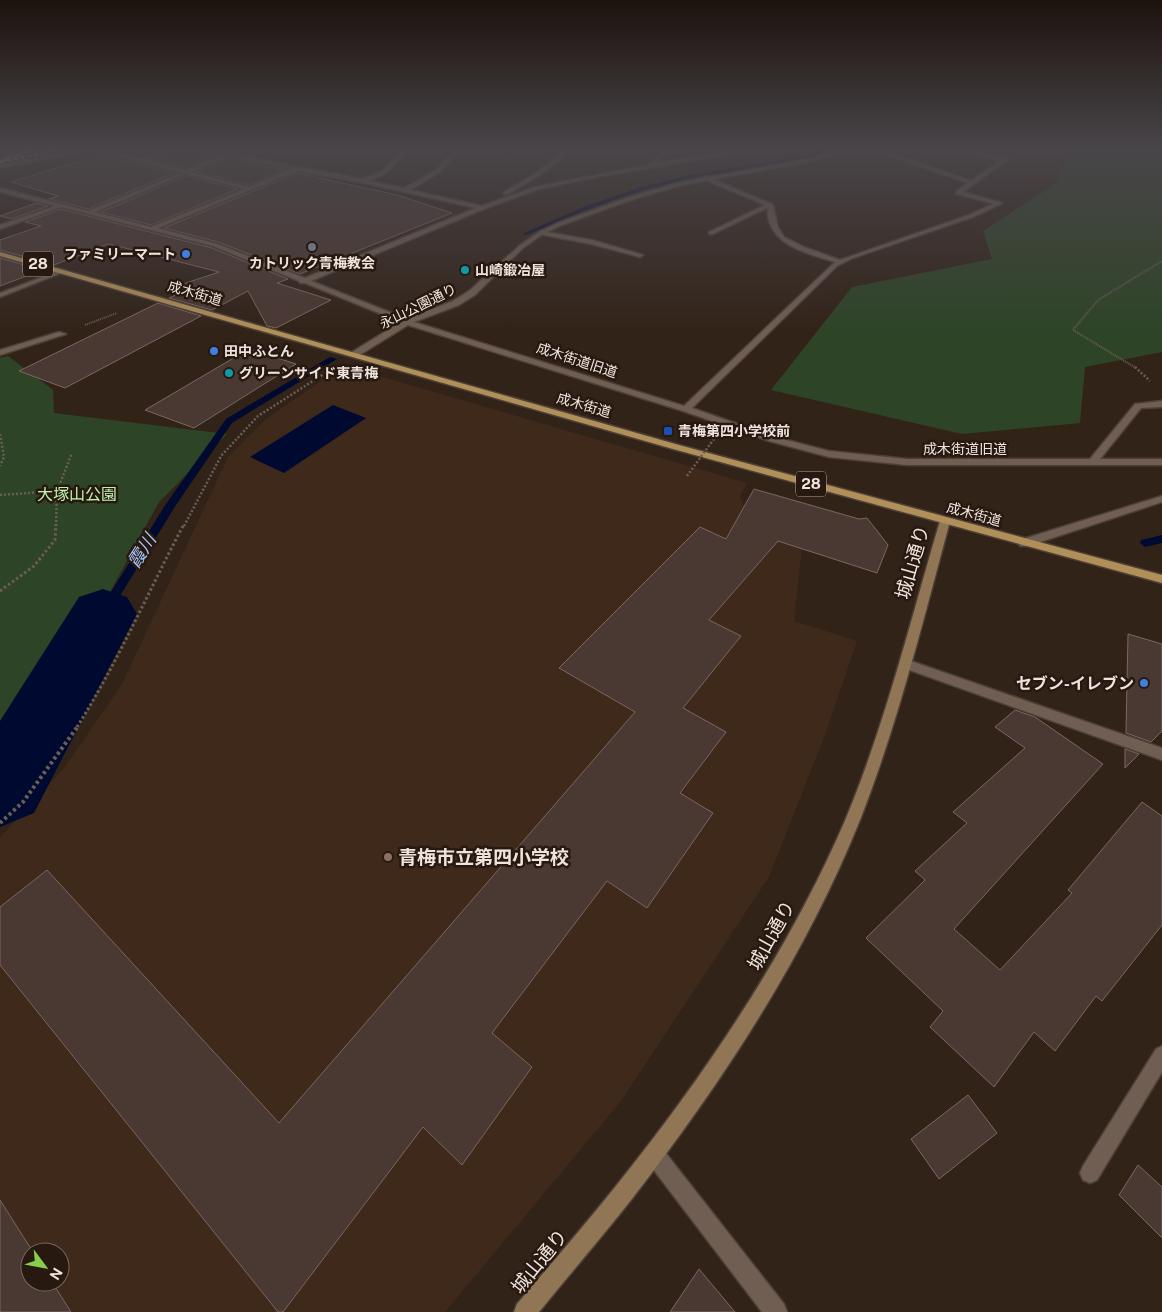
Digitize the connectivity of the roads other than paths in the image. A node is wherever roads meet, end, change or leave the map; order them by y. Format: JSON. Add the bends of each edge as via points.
{"nodes":[{"id":1,"x":51,"y":209,"type":"edge"},
{"id":2,"x":73,"y":209,"type":"edge"},
{"id":3,"x":97,"y":209,"type":"edge"},
{"id":4,"x":198,"y":209,"type":"edge"},
{"id":5,"x":477,"y":209,"type":"edge"},
{"id":6,"x":601,"y":209,"type":"edge"},
{"id":7,"x":763,"y":209,"type":"edge"},
{"id":8,"x":771,"y":209,"type":"edge"},
{"id":9,"x":986,"y":209,"type":"edge"},
{"id":10,"x":88,"y":213,"type":"junction"},
{"id":11,"x":0,"y":227,"type":"edge"},
{"id":12,"x":151,"y":229,"type":"junction"},
{"id":13,"x":541,"y":233,"type":"junction"},
{"id":14,"x":710,"y":233,"type":"dead end"},
{"id":15,"x":0,"y":254,"type":"edge"},
{"id":16,"x":640,"y":255,"type":"dead end"},
{"id":17,"x":841,"y":262,"type":"junction"},
{"id":18,"x":63,"y":271,"type":"junction"},
{"id":19,"x":302,"y":282,"type":"junction"},
{"id":20,"x":0,"y":295,"type":"edge"},
{"id":21,"x":407,"y":322,"type":"junction"},
{"id":22,"x":62,"y":334,"type":"road end"},
{"id":23,"x":0,"y":353,"type":"edge"},
{"id":24,"x":355,"y":354,"type":"junction"},
{"id":25,"x":1162,"y":404,"type":"edge"},
{"id":26,"x":686,"y":409,"type":"junction"},
{"id":27,"x":1093,"y":462,"type":"junction"},
{"id":28,"x":1162,"y":462,"type":"edge"},
{"id":29,"x":1162,"y":499,"type":"edge"},
{"id":30,"x":945,"y":522,"type":"junction"},
{"id":31,"x":1024,"y":543,"type":"junction"},
{"id":32,"x":1162,"y":579,"type":"edge"},
{"id":33,"x":905,"y":664,"type":"junction"},
{"id":34,"x":1162,"y":754,"type":"edge"},
{"id":35,"x":1162,"y":1055,"type":"edge"},
{"id":36,"x":654,"y":1154,"type":"junction"},
{"id":37,"x":1090,"y":1172,"type":"dead end"},
{"id":38,"x":525,"y":1312,"type":"edge"},
{"id":39,"x":776,"y":1312,"type":"edge"}],
"edges":[{"from":1,"to":11,"type":"street"},
{"from":2,"to":10,"type":"street","name":"成木街道旧道"},
{"from":3,"to":10,"type":"street"},
{"from":4,"to":12,"type":"street"},
{"from":5,"to":19,"type":"street"},
{"from":6,"to":13,"type":"street","name":"永山公園通り"},
{"from":7,"to":14,"type":"street"},
{"from":8,"to":17,"type":"street","via":[[782,238]]},
{"from":9,"to":17,"type":"street"},
{"from":10,"to":12,"type":"street","name":"成木街道旧道"},
{"from":12,"to":19,"type":"street","name":"成木街道旧道","via":[[215,245]]},
{"from":13,"to":16,"type":"street"},
{"from":13,"to":21,"type":"street","name":"永山公園通り","via":[[520,247],[472,293]]},
{"from":15,"to":18,"type":"main road","name":"成木街道","number":"28"},
{"from":17,"to":26,"type":"street"},
{"from":18,"to":20,"type":"street"},
{"from":18,"to":24,"type":"main road","name":"成木街道","number":"28"},
{"from":19,"to":21,"type":"street","name":"成木街道旧道"},
{"from":21,"to":24,"type":"street","name":"永山公園通り"},
{"from":21,"to":26,"type":"street","name":"成木街道旧道"},
{"from":22,"to":23,"type":"street"},
{"from":24,"to":30,"type":"main road","name":"成木街道","number":"28"},
{"from":25,"to":27,"type":"street","via":[[1138,406]]},
{"from":26,"to":27,"type":"street","name":"成木街道旧道","via":[[772,439],[829,454],[907,462]]},
{"from":27,"to":28,"type":"street","name":"成木街道旧道"},
{"from":29,"to":31,"type":"street"},
{"from":30,"to":31,"type":"main road","name":"成木街道","number":"28"},
{"from":30,"to":33,"type":"street","name":"城山通り"},
{"from":31,"to":32,"type":"main road","name":"成木街道","number":"28"},
{"from":33,"to":34,"type":"street"},
{"from":33,"to":36,"type":"street","name":"城山通り","via":[[880,746],[851,822],[806,920],[746,1020]]},
{"from":35,"to":37,"type":"street"},
{"from":36,"to":38,"type":"street","name":"城山通り"},
{"from":36,"to":39,"type":"street"}]}
